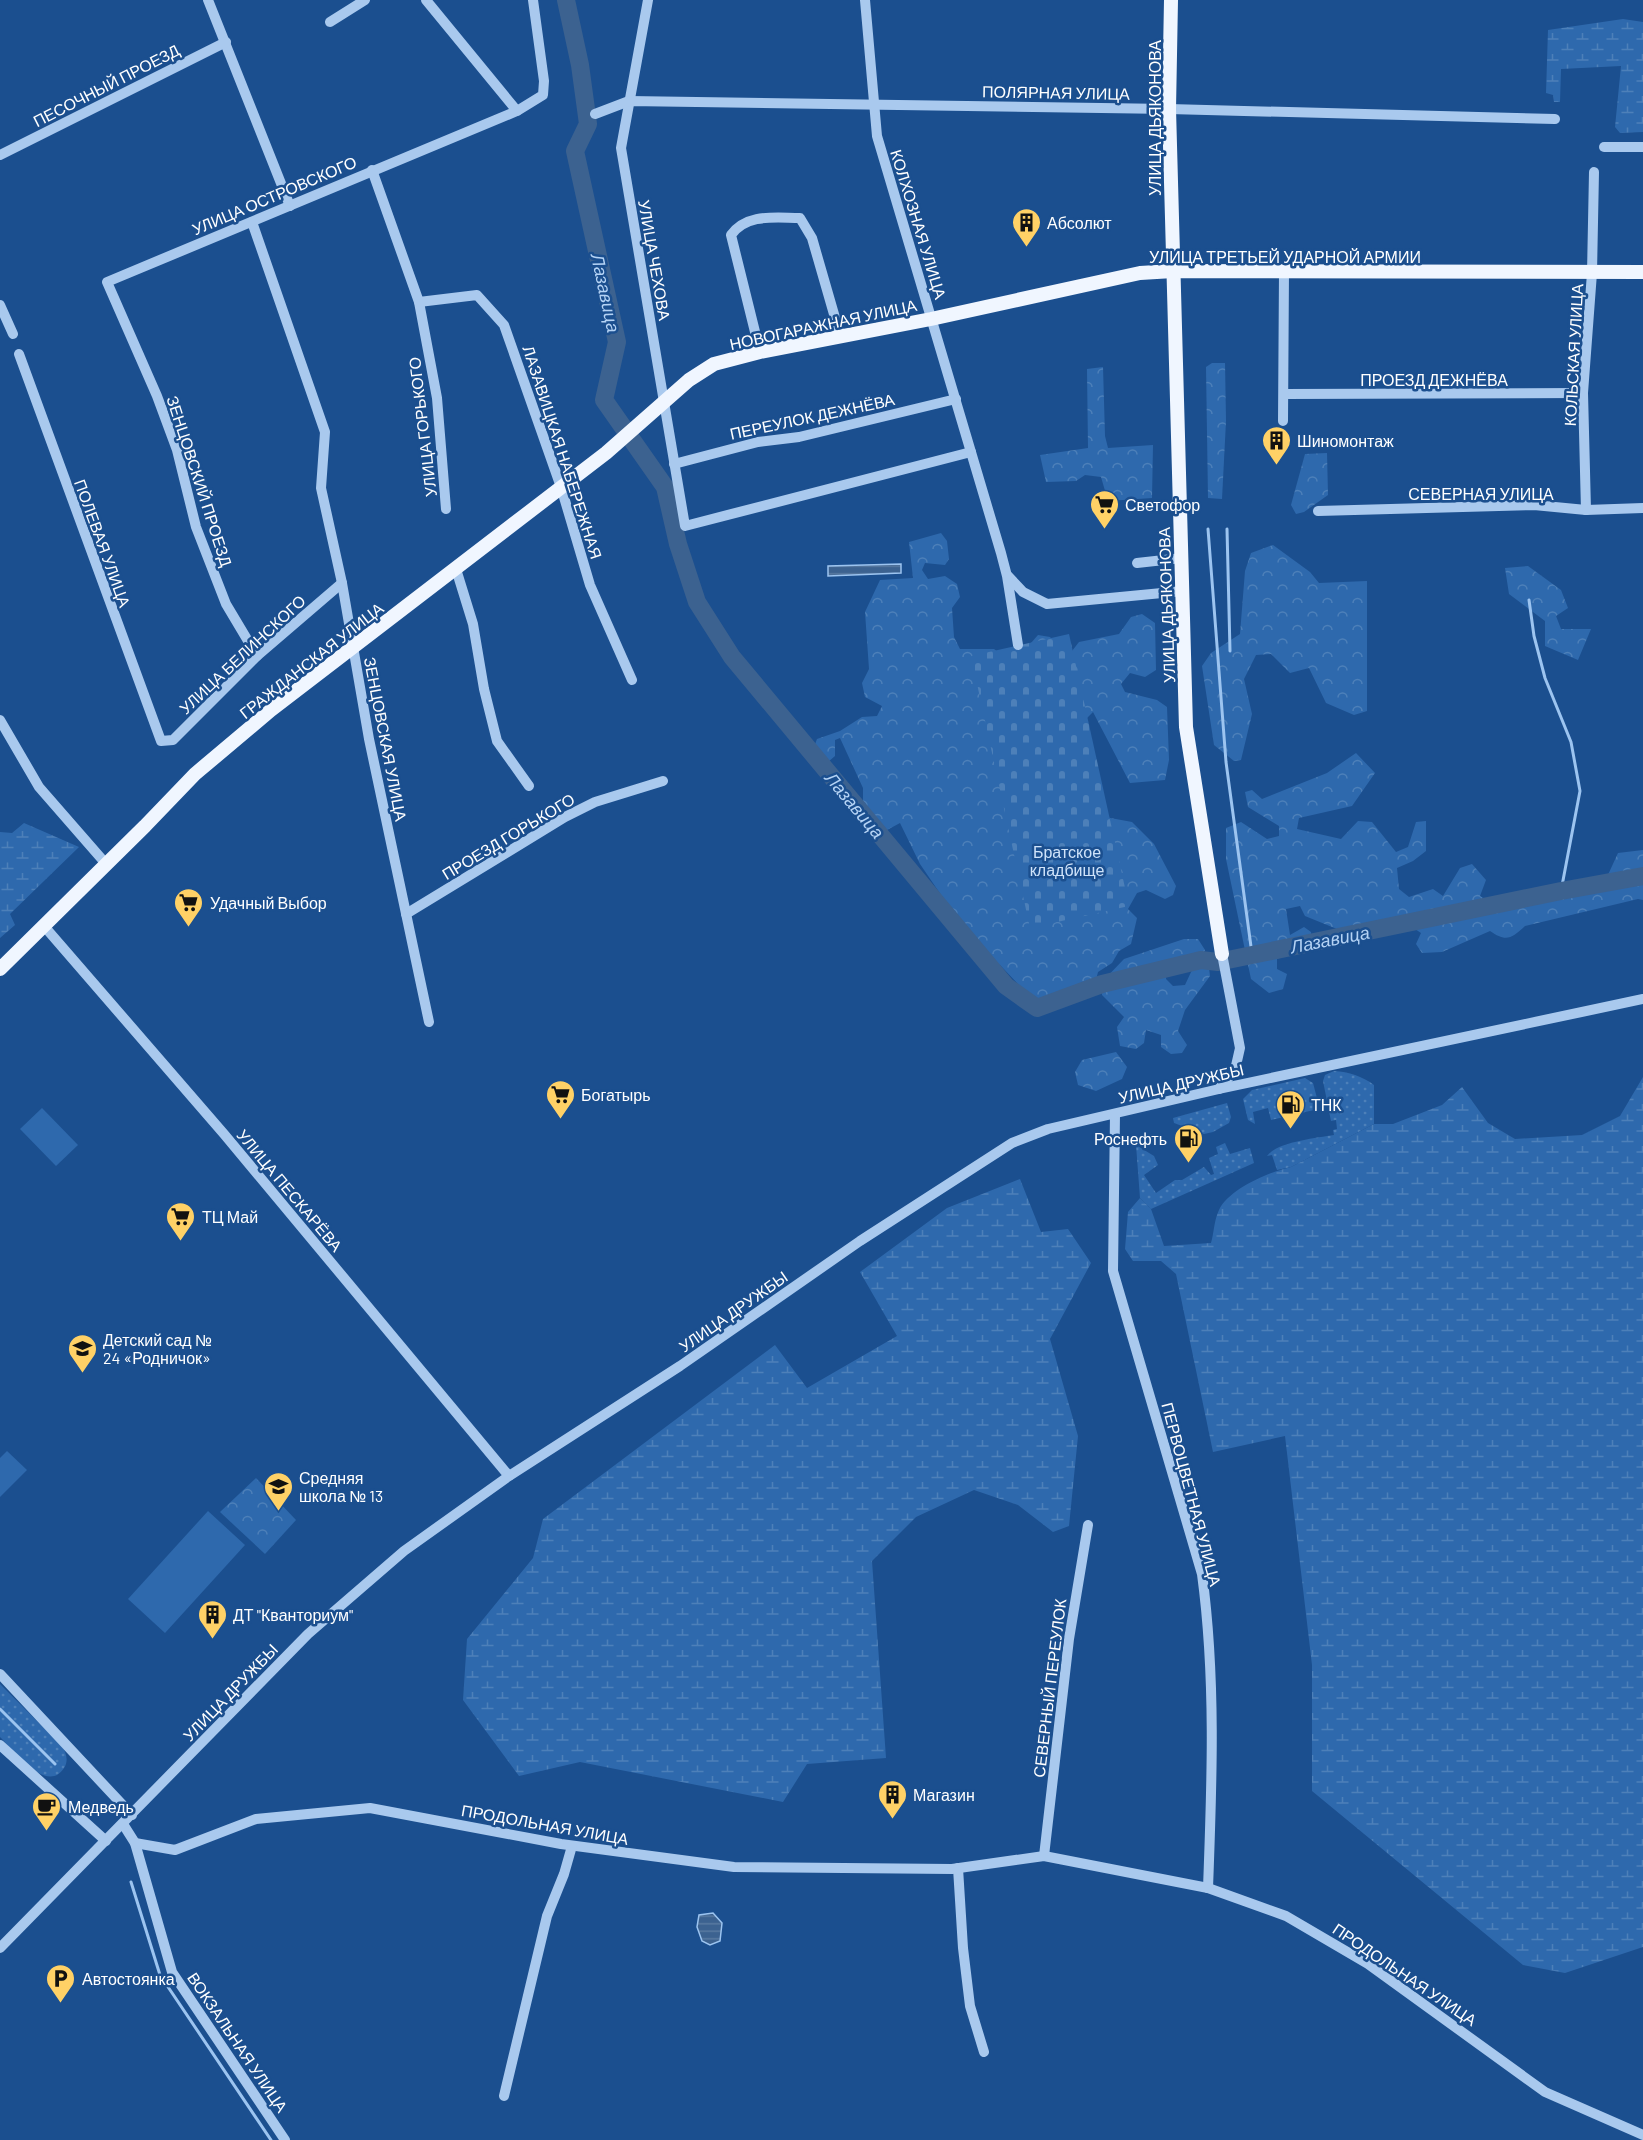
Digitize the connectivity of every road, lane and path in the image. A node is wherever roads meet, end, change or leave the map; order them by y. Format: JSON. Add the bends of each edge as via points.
{"nodes":[{"id":1,"x":208,"y":0,"type":"edge"},
{"id":2,"x":365,"y":0,"type":"edge"},
{"id":3,"x":426,"y":0,"type":"edge"},
{"id":4,"x":533,"y":0,"type":"edge"},
{"id":5,"x":648,"y":0,"type":"edge"},
{"id":6,"x":865,"y":0,"type":"edge"},
{"id":7,"x":1171,"y":0,"type":"edge"},
{"id":8,"x":330,"y":22,"type":"dead end"},
{"id":9,"x":226,"y":42,"type":"junction"},
{"id":10,"x":629,"y":101,"type":"junction"},
{"id":11,"x":874,"y":105,"type":"junction"},
{"id":12,"x":1169,"y":109,"type":"junction"},
{"id":13,"x":517,"y":111,"type":"junction"},
{"id":14,"x":595,"y":114,"type":"dead end"},
{"id":15,"x":1556,"y":119,"type":"dead end"},
{"id":16,"x":1604,"y":147,"type":"dead end"},
{"id":17,"x":1643,"y":147,"type":"edge"},
{"id":18,"x":0,"y":155,"type":"edge"},
{"id":19,"x":372,"y":170,"type":"junction"},
{"id":20,"x":1594,"y":172,"type":"dead end"},
{"id":21,"x":290,"y":206,"type":"junction"},
{"id":22,"x":252,"y":222,"type":"junction"},
{"id":23,"x":1173,"y":271,"type":"junction"},
{"id":24,"x":1284,"y":271,"type":"junction"},
{"id":25,"x":1643,"y":272,"type":"edge"},
{"id":26,"x":1592,"y":273,"type":"junction"},
{"id":27,"x":419,"y":302,"type":"junction"},
{"id":28,"x":0,"y":305,"type":"edge"},
{"id":29,"x":931,"y":319,"type":"junction"},
{"id":30,"x":7,"y":330,"type":"edge"},
{"id":31,"x":840,"y":335,"type":"junction"},
{"id":32,"x":135,"y":345,"type":"joint"},
{"id":33,"x":760,"y":352,"type":"junction"},
{"id":34,"x":19,"y":354,"type":"dead end"},
{"id":35,"x":1583,"y":393,"type":"junction"},
{"id":36,"x":1285,"y":394,"type":"junction"},
{"id":37,"x":956,"y":399,"type":"junction"},
{"id":38,"x":663,"y":401,"type":"junction"},
{"id":39,"x":1283,"y":421,"type":"dead end"},
{"id":40,"x":972,"y":452,"type":"junction"},
{"id":41,"x":674,"y":464,"type":"junction"},
{"id":42,"x":561,"y":487,"type":"junction"},
{"id":43,"x":1643,"y":508,"type":"edge"},
{"id":44,"x":446,"y":509,"type":"dead end"},
{"id":45,"x":1586,"y":510,"type":"junction"},
{"id":46,"x":1318,"y":511,"type":"dead end"},
{"id":47,"x":1182,"y":558,"type":"junction"},
{"id":48,"x":1137,"y":564,"type":"dead end"},
{"id":49,"x":456,"y":569,"type":"junction"},
{"id":50,"x":1007,"y":576,"type":"junction"},
{"id":51,"x":342,"y":583,"type":"junction"},
{"id":52,"x":1183,"y":591,"type":"junction"},
{"id":53,"x":1018,"y":645,"type":"dead end"},
{"id":54,"x":353,"y":646,"type":"junction"},
{"id":55,"x":257,"y":656,"type":"junction"},
{"id":56,"x":632,"y":680,"type":"dead end"},
{"id":57,"x":0,"y":720,"type":"edge"},
{"id":58,"x":161,"y":741,"type":"joint"},
{"id":59,"x":663,"y":781,"type":"dead end"},
{"id":60,"x":529,"y":786,"type":"dead end"},
{"id":61,"x":107,"y":864,"type":"junction"},
{"id":62,"x":406,"y":914,"type":"junction"},
{"id":63,"x":44,"y":926,"type":"junction"},
{"id":64,"x":1222,"y":954,"type":"joint"},
{"id":65,"x":0,"y":969,"type":"edge"},
{"id":66,"x":1643,"y":999,"type":"edge"},
{"id":67,"x":429,"y":1022,"type":"dead end"},
{"id":68,"x":1219,"y":1089,"type":"junction"},
{"id":69,"x":1115,"y":1114,"type":"junction"},
{"id":70,"x":509,"y":1476,"type":"junction"},
{"id":71,"x":1088,"y":1525,"type":"dead end"},
{"id":72,"x":0,"y":1674,"type":"edge"},
{"id":73,"x":0,"y":1745,"type":"edge"},
{"id":74,"x":132,"y":1815,"type":"junction"},
{"id":75,"x":123,"y":1824,"type":"junction"},
{"id":76,"x":106,"y":1841,"type":"junction"},
{"id":77,"x":135,"y":1843,"type":"junction"},
{"id":78,"x":572,"y":1846,"type":"junction"},
{"id":79,"x":1044,"y":1856,"type":"junction"},
{"id":80,"x":958,"y":1868,"type":"junction"},
{"id":81,"x":1208,"y":1888,"type":"junction"},
{"id":82,"x":0,"y":1948,"type":"edge"},
{"id":83,"x":984,"y":2052,"type":"dead end"},
{"id":84,"x":504,"y":2096,"type":"dead end"},
{"id":85,"x":1643,"y":2135,"type":"edge"},
{"id":86,"x":285,"y":2140,"type":"edge"}],
"edges":[{"from":1,"to":9,"type":"street"},
{"from":2,"to":8,"type":"street"},
{"from":3,"to":13,"type":"street"},
{"from":4,"to":13,"type":"street","via":[[543,94]]},
{"from":5,"to":10,"type":"street","name":"УЛИЦА ЧЕХОВА"},
{"from":6,"to":11,"type":"street","name":"КОЛХОЗНАЯ УЛИЦА"},
{"from":7,"to":12,"type":"main road","name":"УЛИЦА ДЬЯКОНОВА"},
{"from":9,"to":18,"type":"street","name":"ПЕСОЧНЫЙ ПРОЕЗД"},
{"from":9,"to":21,"type":"street"},
{"from":10,"to":11,"type":"street","name":"ПОЛЯРНАЯ УЛИЦА"},
{"from":10,"to":14,"type":"street","name":"ПОЛЯРНАЯ УЛИЦА"},
{"from":10,"to":38,"type":"street","name":"УЛИЦА ЧЕХОВА","via":[[621,148]]},
{"from":11,"to":12,"type":"street","name":"ПОЛЯРНАЯ УЛИЦА"},
{"from":11,"to":29,"type":"street","name":"КОЛХОЗНАЯ УЛИЦА","via":[[877,136]]},
{"from":12,"to":15,"type":"street","name":"ПОЛЯРНАЯ УЛИЦА"},
{"from":12,"to":23,"type":"main road","name":"УЛИЦА ДЬЯКОНОВА"},
{"from":13,"to":19,"type":"street","name":"УЛИЦА ОСТРОВСКОГО"},
{"from":16,"to":17,"type":"street"},
{"from":19,"to":21,"type":"street","name":"УЛИЦА ОСТРОВСКОГО"},
{"from":19,"to":27,"type":"street","name":"УЛИЦА ГОРЬКОГО"},
{"from":20,"to":26,"type":"street","name":"КОЛЬСКАЯ УЛИЦА"},
{"from":21,"to":22,"type":"street","name":"УЛИЦА ОСТРОВСКОГО"},
{"from":22,"to":32,"type":"street","name":"УЛИЦА ОСТРОВСКОГО","via":[[107,282]]},
{"from":22,"to":51,"type":"street","name":"ЗЕНЦОВСКАЯ УЛИЦА","via":[[325,432],[321,488]]},
{"from":23,"to":24,"type":"main road","name":"УЛИЦА ТРЕТЬЕЙ УДАРНОЙ АРМИИ"},
{"from":23,"to":29,"type":"main road","name":"УЛИЦА ТРЕТЬЕЙ УДАРНОЙ АРМИИ","via":[[1140,273]]},
{"from":23,"to":47,"type":"main road","name":"УЛИЦА ДЬЯКОНОВА"},
{"from":24,"to":26,"type":"main road","name":"УЛИЦА ТРЕТЬЕЙ УДАРНОЙ АРМИИ"},
{"from":24,"to":36,"type":"street"},
{"from":25,"to":26,"type":"main road","name":"УЛИЦА ТРЕТЬЕЙ УДАРНОЙ АРМИИ"},
{"from":26,"to":35,"type":"street","name":"КОЛЬСКАЯ УЛИЦА"},
{"from":27,"to":42,"type":"street","name":"ЛАЗАВИЦКАЯ НАБЕРЕЖНАЯ","via":[[477,295],[504,325]]},
{"from":27,"to":44,"type":"street","name":"УЛИЦА ГОРЬКОГО","via":[[437,398]]},
{"from":28,"to":30,"type":"street"},
{"from":29,"to":31,"type":"main road","name":"НОВОГАРАЖНАЯ УЛИЦА"},
{"from":29,"to":37,"type":"street","name":"КОЛХОЗНАЯ УЛИЦА"},
{"from":31,"to":33,"type":"main road","name":"НОВОГАРАЖНАЯ УЛИЦА"},
{"from":31,"to":33,"type":"street","via":[[812,238],[800,218],[762,217],[739,225],[731,235]]},
{"from":32,"to":55,"type":"street","name":"ЗЕНЦОВСКИЙ ПРОЕЗД","via":[[177,450],[196,527],[226,604]]},
{"from":33,"to":38,"type":"main road","name":"НОВОГАРАЖНАЯ УЛИЦА","via":[[714,364]]},
{"from":34,"to":58,"type":"street","name":"ПОЛЕВАЯ УЛИЦА"},
{"from":35,"to":36,"type":"street","name":"ПРОЕЗД ДЕЖНЁВА"},
{"from":35,"to":45,"type":"street","name":"КОЛЬСКАЯ УЛИЦА"},
{"from":36,"to":39,"type":"street"},
{"from":37,"to":40,"type":"street","name":"КОЛХОЗНАЯ УЛИЦА"},
{"from":37,"to":41,"type":"street","name":"ПЕРЕУЛОК ДЕЖНЁВА"},
{"from":38,"to":41,"type":"street","name":"УЛИЦА ЧЕХОВА"},
{"from":38,"to":42,"type":"main road","name":"ГРАЖДАНСКАЯ УЛИЦА","via":[[606,453]]},
{"from":40,"to":41,"type":"street","name":"УЛИЦА ЧЕХОВА","via":[[685,526]]},
{"from":40,"to":50,"type":"street","name":"КОЛХОЗНАЯ УЛИЦА"},
{"from":42,"to":49,"type":"main road","name":"ГРАЖДАНСКАЯ УЛИЦА"},
{"from":42,"to":56,"type":"street","name":"ЛАЗАВИЦКАЯ НАБЕРЕЖНАЯ","via":[[590,585]]},
{"from":43,"to":45,"type":"street","name":"СЕВЕРНАЯ УЛИЦА"},
{"from":45,"to":46,"type":"street","name":"СЕВЕРНАЯ УЛИЦА","via":[[1534,505]]},
{"from":47,"to":48,"type":"street"},
{"from":47,"to":52,"type":"main road","name":"УЛИЦА ДЬЯКОНОВА"},
{"from":49,"to":54,"type":"main road","name":"ГРАЖДАНСКАЯ УЛИЦА"},
{"from":49,"to":60,"type":"street","via":[[473,624],[497,741]]},
{"from":50,"to":52,"type":"street","via":[[1023,592],[1047,604]]},
{"from":50,"to":53,"type":"street","name":"КОЛХОЗНАЯ УЛИЦА"},
{"from":51,"to":54,"type":"street","name":"ЗЕНЦОВСКАЯ УЛИЦА"},
{"from":51,"to":55,"type":"street","name":"УЛИЦА БЕЛИНСКОГО"},
{"from":52,"to":64,"type":"main road","name":"УЛИЦА ДЬЯКОНОВА","via":[[1186,727]]},
{"from":54,"to":61,"type":"main road","name":"ГРАЖДАНСКАЯ УЛИЦА","via":[[195,774]]},
{"from":54,"to":62,"type":"street","name":"ЗЕНЦОВСКАЯ УЛИЦА"},
{"from":55,"to":58,"type":"street","name":"УЛИЦА БЕЛИНСКОГО","via":[[173,740]]},
{"from":57,"to":61,"type":"street","via":[[39,788]]},
{"from":59,"to":62,"type":"street","name":"ПРОЕЗД ГОРЬКОГО","via":[[596,802],[565,817]]},
{"from":61,"to":63,"type":"main road","name":"ГРАЖДАНСКАЯ УЛИЦА"},
{"from":62,"to":67,"type":"street","name":"ЗЕНЦОВСКАЯ УЛИЦА"},
{"from":63,"to":65,"type":"main road","name":"ГРАЖДАНСКАЯ УЛИЦА"},
{"from":63,"to":70,"type":"street","name":"УЛИЦА ПЕСКАРЁВА","via":[[231,1142]]},
{"from":64,"to":68,"type":"street","name":"УЛИЦА ДЬЯКОНОВА","via":[[1240,1048],[1235,1070]]},
{"from":66,"to":68,"type":"street","name":"УЛИЦА ДРУЖБЫ"},
{"from":68,"to":69,"type":"street","name":"УЛИЦА ДРУЖБЫ"},
{"from":69,"to":70,"type":"street","name":"УЛИЦА ДРУЖБЫ","via":[[1048,1129],[1012,1143]]},
{"from":69,"to":81,"type":"street","name":"ПЕРВОЦВЕТНАЯ УЛИЦА","via":[[1113,1271],[1202,1574],[1208,1616],[1214,1751]]},
{"from":70,"to":74,"type":"street","name":"УЛИЦА ДРУЖБЫ","via":[[404,1551],[308,1634]]},
{"from":71,"to":79,"type":"street","name":"СЕВЕРНЫЙ ПЕРЕУЛОК","via":[[1069,1639]]},
{"from":72,"to":74,"type":"street"},
{"from":73,"to":76,"type":"street"},
{"from":74,"to":75,"type":"street","name":"УЛИЦА ДРУЖБЫ"},
{"from":75,"to":76,"type":"street","name":"УЛИЦА ДРУЖБЫ"},
{"from":75,"to":77,"type":"street","name":"ВОКЗАЛЬНАЯ УЛИЦА"},
{"from":76,"to":82,"type":"street","name":"УЛИЦА ДРУЖБЫ"},
{"from":77,"to":78,"type":"street","name":"ПРОДОЛЬНАЯ УЛИЦА","via":[[175,1850],[256,1819],[370,1808]]},
{"from":77,"to":86,"type":"street","name":"ВОКЗАЛЬНАЯ УЛИЦА","via":[[172,1972]]},
{"from":78,"to":80,"type":"street","name":"ПРОДОЛЬНАЯ УЛИЦА","via":[[734,1867]]},
{"from":78,"to":84,"type":"street","via":[[547,1916]]},
{"from":79,"to":80,"type":"street","name":"ПРОДОЛЬНАЯ УЛИЦА"},
{"from":79,"to":81,"type":"street","name":"ПРОДОЛЬНАЯ УЛИЦА"},
{"from":80,"to":83,"type":"street","via":[[970,2006]]},
{"from":81,"to":85,"type":"street","name":"ПРОДОЛЬНАЯ УЛИЦА","via":[[1286,1916],[1368,1964],[1545,2092]]}]}
